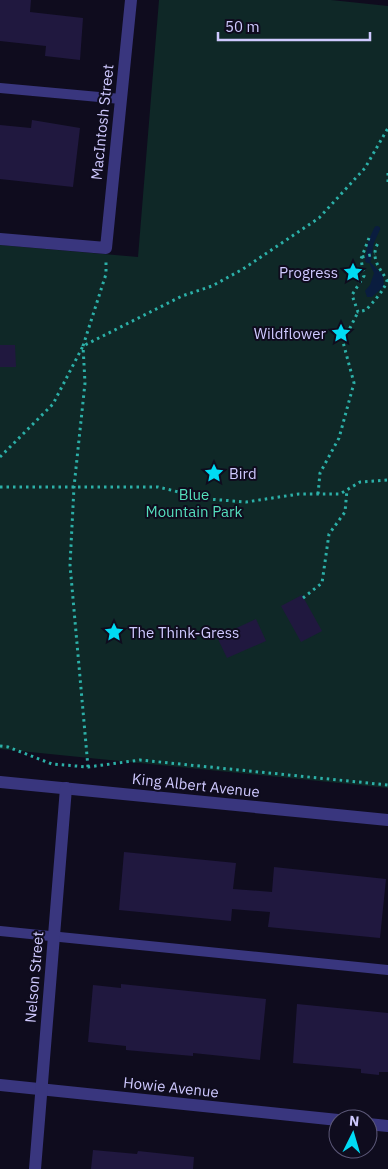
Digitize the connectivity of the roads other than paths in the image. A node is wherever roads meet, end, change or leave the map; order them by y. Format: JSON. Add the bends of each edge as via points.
{"nodes":[{"id":1,"x":131,"y":0,"type":"edge"},
{"id":2,"x":0,"y":88,"type":"edge"},
{"id":3,"x":121,"y":99,"type":"junction"},
{"id":4,"x":0,"y":239,"type":"edge"},
{"id":5,"x":0,"y":782,"type":"edge"},
{"id":6,"x":66,"y":788,"type":"junction"},
{"id":7,"x":388,"y":820,"type":"edge"},
{"id":8,"x":0,"y":932,"type":"edge"},
{"id":9,"x":54,"y":937,"type":"junction"},
{"id":10,"x":388,"y":970,"type":"edge"},
{"id":11,"x":0,"y":1085,"type":"edge"},
{"id":12,"x":41,"y":1090,"type":"junction"},
{"id":13,"x":328,"y":1119,"type":"edge"},
{"id":14,"x":35,"y":1169,"type":"edge"}],
"edges":[{"from":1,"to":3,"type":"street","name":"MacIntosh Street"},
{"from":2,"to":3,"type":"lane"},
{"from":3,"to":4,"type":"street","name":"MacIntosh Street","via":[[106,248]]},
{"from":5,"to":6,"type":"street","name":"King Albert Avenue"},
{"from":6,"to":7,"type":"street","name":"King Albert Avenue"},
{"from":6,"to":9,"type":"street","name":"Nelson Street"},
{"from":8,"to":9,"type":"lane"},
{"from":9,"to":10,"type":"lane"},
{"from":9,"to":12,"type":"street","name":"Nelson Street"},
{"from":11,"to":12,"type":"street","name":"Howie Avenue"},
{"from":12,"to":13,"type":"street","name":"Howie Avenue"},
{"from":12,"to":14,"type":"street","name":"Nelson Street"}]}
